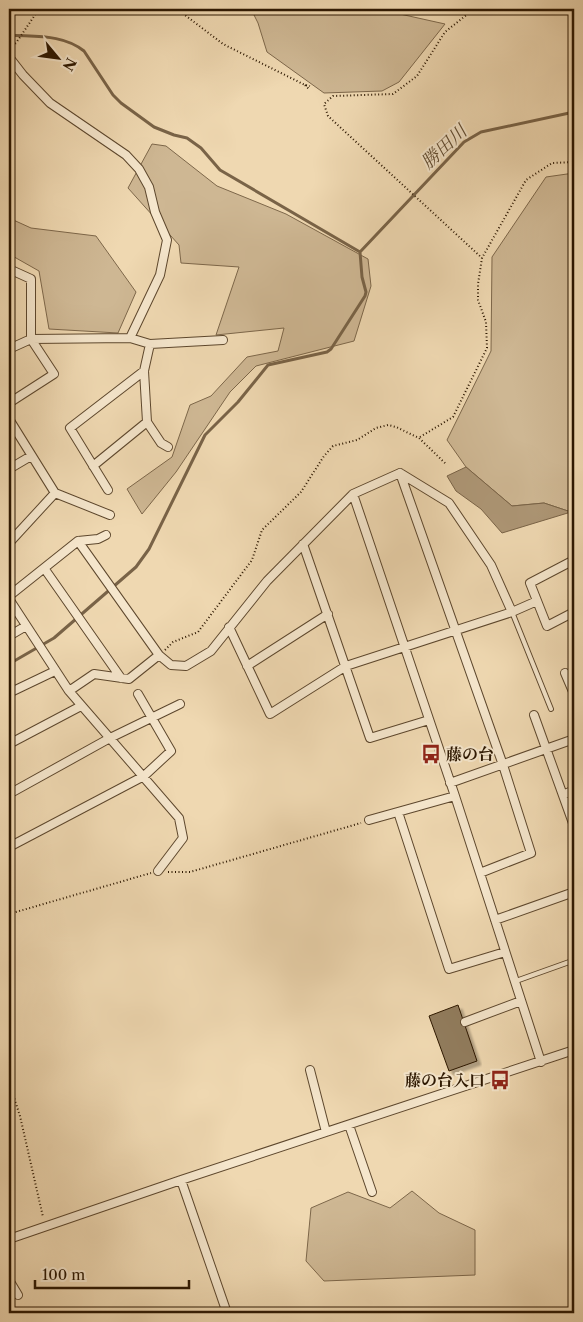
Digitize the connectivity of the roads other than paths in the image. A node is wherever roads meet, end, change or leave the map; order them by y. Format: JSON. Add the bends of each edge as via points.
{"nodes":[{"id":1,"x":9,"y":57,"type":"edge"},
{"id":2,"x":9,"y":269,"type":"edge"},
{"id":3,"x":130,"y":338,"type":"junction"},
{"id":4,"x":31,"y":339,"type":"junction"},
{"id":5,"x":223,"y":340,"type":"dead end"},
{"id":6,"x":150,"y":344,"type":"junction"},
{"id":7,"x":9,"y":349,"type":"edge"},
{"id":8,"x":144,"y":370,"type":"junction"},
{"id":9,"x":9,"y":403,"type":"edge"},
{"id":10,"x":9,"y":419,"type":"edge"},
{"id":11,"x":148,"y":422,"type":"junction"},
{"id":12,"x":168,"y":447,"type":"dead end"},
{"id":13,"x":30,"y":456,"type":"junction"},
{"id":14,"x":93,"y":466,"type":"junction"},
{"id":15,"x":9,"y":469,"type":"edge"},
{"id":16,"x":400,"y":473,"type":"junction"},
{"id":17,"x":108,"y":490,"type":"dead end"},
{"id":18,"x":55,"y":492,"type":"junction"},
{"id":19,"x":353,"y":494,"type":"junction"},
{"id":20,"x":110,"y":515,"type":"dead end"},
{"id":21,"x":106,"y":535,"type":"dead end"},
{"id":22,"x":78,"y":540,"type":"junction"},
{"id":23,"x":9,"y":543,"type":"edge"},
{"id":24,"x":303,"y":544,"type":"junction"},
{"id":25,"x":574,"y":560,"type":"edge"},
{"id":26,"x":44,"y":568,"type":"junction"},
{"id":27,"x":9,"y":597,"type":"edge"},
{"id":28,"x":537,"y":601,"type":"junction"},
{"id":29,"x":512,"y":612,"type":"junction"},
{"id":30,"x":574,"y":612,"type":"edge"},
{"id":31,"x":328,"y":614,"type":"junction"},
{"id":32,"x":26,"y":626,"type":"junction"},
{"id":33,"x":229,"y":627,"type":"junction"},
{"id":34,"x":455,"y":631,"type":"junction"},
{"id":35,"x":9,"y":636,"type":"edge"},
{"id":36,"x":404,"y":647,"type":"junction"},
{"id":37,"x":159,"y":655,"type":"junction"},
{"id":38,"x":247,"y":666,"type":"junction"},
{"id":39,"x":346,"y":666,"type":"junction"},
{"id":40,"x":55,"y":671,"type":"junction"},
{"id":41,"x":565,"y":673,"type":"dead end"},
{"id":42,"x":121,"y":678,"type":"junction"},
{"id":43,"x":69,"y":691,"type":"junction"},
{"id":44,"x":9,"y":693,"type":"edge"},
{"id":45,"x":138,"y":694,"type":"dead end"},
{"id":46,"x":574,"y":694,"type":"edge"},
{"id":47,"x":180,"y":704,"type":"dead end"},
{"id":48,"x":81,"y":706,"type":"junction"},
{"id":49,"x":551,"y":710,"type":"dead end"},
{"id":50,"x":534,"y":715,"type":"dead end"},
{"id":51,"x":152,"y":717,"type":"junction"},
{"id":52,"x":429,"y":720,"type":"junction"},
{"id":53,"x":110,"y":738,"type":"junction"},
{"id":54,"x":574,"y":739,"type":"edge"},
{"id":55,"x":9,"y":744,"type":"edge"},
{"id":56,"x":547,"y":750,"type":"junction"},
{"id":57,"x":503,"y":765,"type":"junction"},
{"id":58,"x":144,"y":776,"type":"junction"},
{"id":59,"x":450,"y":783,"type":"junction"},
{"id":60,"x":574,"y":790,"type":"edge"},
{"id":61,"x":9,"y":794,"type":"edge"},
{"id":62,"x":563,"y":794,"type":"junction"},
{"id":63,"x":454,"y":796,"type":"junction"},
{"id":64,"x":398,"y":812,"type":"junction"},
{"id":65,"x":369,"y":820,"type":"road end"},
{"id":66,"x":574,"y":826,"type":"edge"},
{"id":67,"x":9,"y":848,"type":"edge"},
{"id":68,"x":158,"y":871,"type":"road end"},
{"id":69,"x":480,"y":873,"type":"junction"},
{"id":70,"x":574,"y":892,"type":"edge"},
{"id":71,"x":495,"y":920,"type":"junction"},
{"id":72,"x":504,"y":952,"type":"junction"},
{"id":73,"x":572,"y":961,"type":"dead end"},
{"id":74,"x":514,"y":982,"type":"junction"},
{"id":75,"x":521,"y":1001,"type":"junction"},
{"id":76,"x":465,"y":1022,"type":"dead end"},
{"id":77,"x":574,"y":1050,"type":"edge"},
{"id":78,"x":541,"y":1062,"type":"junction"},
{"id":79,"x":310,"y":1070,"type":"dead end"},
{"id":80,"x":349,"y":1125,"type":"junction"},
{"id":81,"x":326,"y":1132,"type":"junction"},
{"id":82,"x":181,"y":1180,"type":"junction"},
{"id":83,"x":372,"y":1192,"type":"dead end"},
{"id":84,"x":9,"y":1239,"type":"edge"},
{"id":85,"x":9,"y":1280,"type":"edge"},
{"id":86,"x":18,"y":1295,"type":"dead end"},
{"id":87,"x":226,"y":1313,"type":"edge"}],
"edges":[{"from":1,"to":3,"type":"street","via":[[50,103],[126,155],[149,187],[167,240],[160,275]]},
{"from":2,"to":4,"type":"street","via":[[31,279]]},
{"from":3,"to":4,"type":"street"},
{"from":3,"to":6,"type":"street"},
{"from":4,"to":7,"type":"street"},
{"from":4,"to":9,"type":"street","via":[[54,374]]},
{"from":5,"to":6,"type":"street"},
{"from":6,"to":8,"type":"street"},
{"from":8,"to":11,"type":"street"},
{"from":8,"to":14,"type":"street","via":[[70,428]]},
{"from":10,"to":13,"type":"street"},
{"from":11,"to":12,"type":"street","via":[[161,443]]},
{"from":11,"to":14,"type":"street"},
{"from":13,"to":15,"type":"street"},
{"from":13,"to":18,"type":"street"},
{"from":14,"to":17,"type":"street"},
{"from":16,"to":19,"type":"street"},
{"from":16,"to":29,"type":"street","via":[[449,503],[491,565]]},
{"from":16,"to":34,"type":"street"},
{"from":18,"to":20,"type":"street"},
{"from":18,"to":23,"type":"street"},
{"from":19,"to":24,"type":"street"},
{"from":19,"to":36,"type":"street"},
{"from":21,"to":22,"type":"street","via":[[98,539]]},
{"from":22,"to":26,"type":"street"},
{"from":22,"to":37,"type":"street"},
{"from":24,"to":31,"type":"street"},
{"from":24,"to":33,"type":"street"},
{"from":25,"to":28,"type":"street","via":[[530,583]]},
{"from":26,"to":27,"type":"street"},
{"from":26,"to":42,"type":"street"},
{"from":27,"to":32,"type":"street"},
{"from":28,"to":29,"type":"street"},
{"from":28,"to":30,"type":"street","via":[[547,626]]},
{"from":29,"to":34,"type":"street"},
{"from":29,"to":49,"type":"lane"},
{"from":31,"to":38,"type":"street"},
{"from":31,"to":39,"type":"street"},
{"from":32,"to":35,"type":"street"},
{"from":32,"to":40,"type":"street"},
{"from":33,"to":37,"type":"street","via":[[210,651],[186,666],[171,665]]},
{"from":33,"to":38,"type":"street"},
{"from":34,"to":36,"type":"street"},
{"from":34,"to":57,"type":"street"},
{"from":36,"to":39,"type":"street"},
{"from":36,"to":52,"type":"street"},
{"from":37,"to":42,"type":"street","via":[[129,679]]},
{"from":38,"to":39,"type":"street","via":[[270,714]]},
{"from":39,"to":52,"type":"street","via":[[370,738]]},
{"from":40,"to":43,"type":"street"},
{"from":40,"to":44,"type":"street"},
{"from":41,"to":46,"type":"street"},
{"from":42,"to":43,"type":"street","via":[[94,674]]},
{"from":43,"to":48,"type":"street"},
{"from":45,"to":51,"type":"street"},
{"from":47,"to":51,"type":"street"},
{"from":48,"to":53,"type":"street"},
{"from":48,"to":55,"type":"street"},
{"from":50,"to":56,"type":"street"},
{"from":51,"to":53,"type":"street"},
{"from":51,"to":58,"type":"street","via":[[172,751]]},
{"from":52,"to":59,"type":"street"},
{"from":53,"to":58,"type":"street"},
{"from":53,"to":61,"type":"street"},
{"from":54,"to":56,"type":"street"},
{"from":56,"to":57,"type":"street"},
{"from":56,"to":62,"type":"street"},
{"from":57,"to":59,"type":"street"},
{"from":57,"to":69,"type":"street","via":[[531,853]]},
{"from":58,"to":67,"type":"street"},
{"from":58,"to":68,"type":"street","via":[[179,818],[182,838]]},
{"from":59,"to":63,"type":"street"},
{"from":60,"to":62,"type":"street"},
{"from":62,"to":66,"type":"street"},
{"from":63,"to":64,"type":"street"},
{"from":63,"to":69,"type":"street"},
{"from":64,"to":65,"type":"street"},
{"from":64,"to":72,"type":"street","via":[[449,969]]},
{"from":69,"to":71,"type":"street"},
{"from":70,"to":71,"type":"street"},
{"from":71,"to":72,"type":"street"},
{"from":72,"to":74,"type":"street"},
{"from":73,"to":74,"type":"lane"},
{"from":74,"to":75,"type":"street"},
{"from":75,"to":76,"type":"street"},
{"from":75,"to":78,"type":"street"},
{"from":77,"to":78,"type":"street"},
{"from":78,"to":80,"type":"street"},
{"from":79,"to":81,"type":"street"},
{"from":80,"to":81,"type":"street"},
{"from":80,"to":83,"type":"street"},
{"from":81,"to":82,"type":"street"},
{"from":82,"to":84,"type":"street"},
{"from":82,"to":87,"type":"street"},
{"from":85,"to":86,"type":"street"}]}
